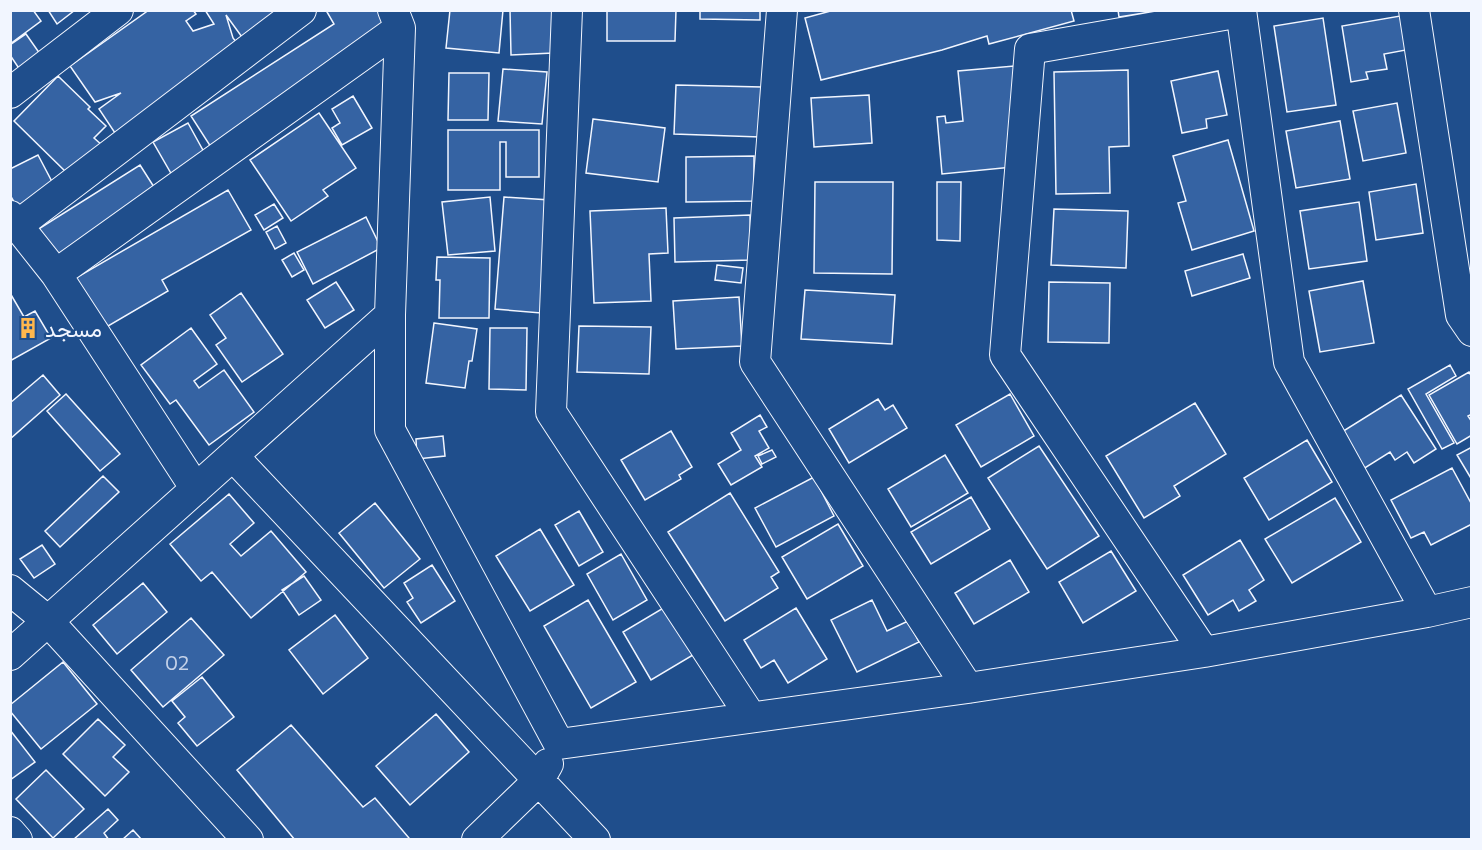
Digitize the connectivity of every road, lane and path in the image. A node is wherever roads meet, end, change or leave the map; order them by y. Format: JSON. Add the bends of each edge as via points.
{"nodes":[{"id":1,"x":117,"y":10,"type":"edge"},
{"id":2,"x":301,"y":10,"type":"edge"},
{"id":3,"x":567,"y":10,"type":"edge"},
{"id":4,"x":782,"y":10,"type":"edge"},
{"id":5,"x":1414,"y":10,"type":"edge"},
{"id":6,"x":1241,"y":11,"type":"edge"},
{"id":7,"x":397,"y":19,"type":"edge"},
{"id":8,"x":10,"y":93,"type":"edge"},
{"id":9,"x":14,"y":220,"type":"edge"},
{"id":10,"x":57,"y":274,"type":"junction"},
{"id":11,"x":390,"y":315,"type":"junction"},
{"id":12,"x":1472,"y":331,"type":"edge"},
{"id":13,"x":233,"y":456,"type":"junction"},
{"id":14,"x":196,"y":489,"type":"junction"},
{"id":15,"x":10,"y":590,"type":"edge"},
{"id":16,"x":1472,"y":602,"type":"edge"},
{"id":17,"x":1427,"y":612,"type":"junction"},
{"id":18,"x":48,"y":621,"type":"junction"},
{"id":19,"x":1204,"y":652,"type":"junction"},
{"id":20,"x":10,"y":655,"type":"edge"},
{"id":21,"x":968,"y":687,"type":"junction"},
{"id":22,"x":751,"y":717,"type":"junction"},
{"id":23,"x":559,"y":744,"type":"junction"},
{"id":24,"x":539,"y":780,"type":"junction"},
{"id":25,"x":10,"y":832,"type":"edge"},
{"id":26,"x":17,"y":840,"type":"edge"},
{"id":27,"x":248,"y":840,"type":"edge"},
{"id":28,"x":477,"y":840,"type":"edge"},
{"id":29,"x":595,"y":840,"type":"edge"}],
"edges":[{"from":1,"to":8,"type":"street"},
{"from":2,"to":9,"type":"street"},
{"from":3,"to":22,"type":"street","via":[[551,412]]},
{"from":4,"to":21,"type":"street","via":[[756,362]]},
{"from":5,"to":12,"type":"street","via":[[1461,315]]},
{"from":6,"to":17,"type":"street","via":[[1288,362]]},
{"from":6,"to":19,"type":"street","via":[[1030,49],[1005,355]]},
{"from":7,"to":10,"type":"street"},
{"from":7,"to":11,"type":"street"},
{"from":9,"to":10,"type":"street"},
{"from":10,"to":14,"type":"street"},
{"from":11,"to":13,"type":"street"},
{"from":11,"to":23,"type":"street","via":[[390,430]]},
{"from":13,"to":14,"type":"street"},
{"from":13,"to":24,"type":"street"},
{"from":14,"to":18,"type":"street"},
{"from":15,"to":18,"type":"street"},
{"from":16,"to":17,"type":"street"},
{"from":17,"to":19,"type":"street"},
{"from":18,"to":20,"type":"street"},
{"from":18,"to":27,"type":"street"},
{"from":19,"to":21,"type":"street"},
{"from":21,"to":22,"type":"street"},
{"from":22,"to":23,"type":"street"},
{"from":23,"to":24,"type":"street"},
{"from":24,"to":28,"type":"street"},
{"from":24,"to":29,"type":"street"},
{"from":25,"to":26,"type":"street"}]}
